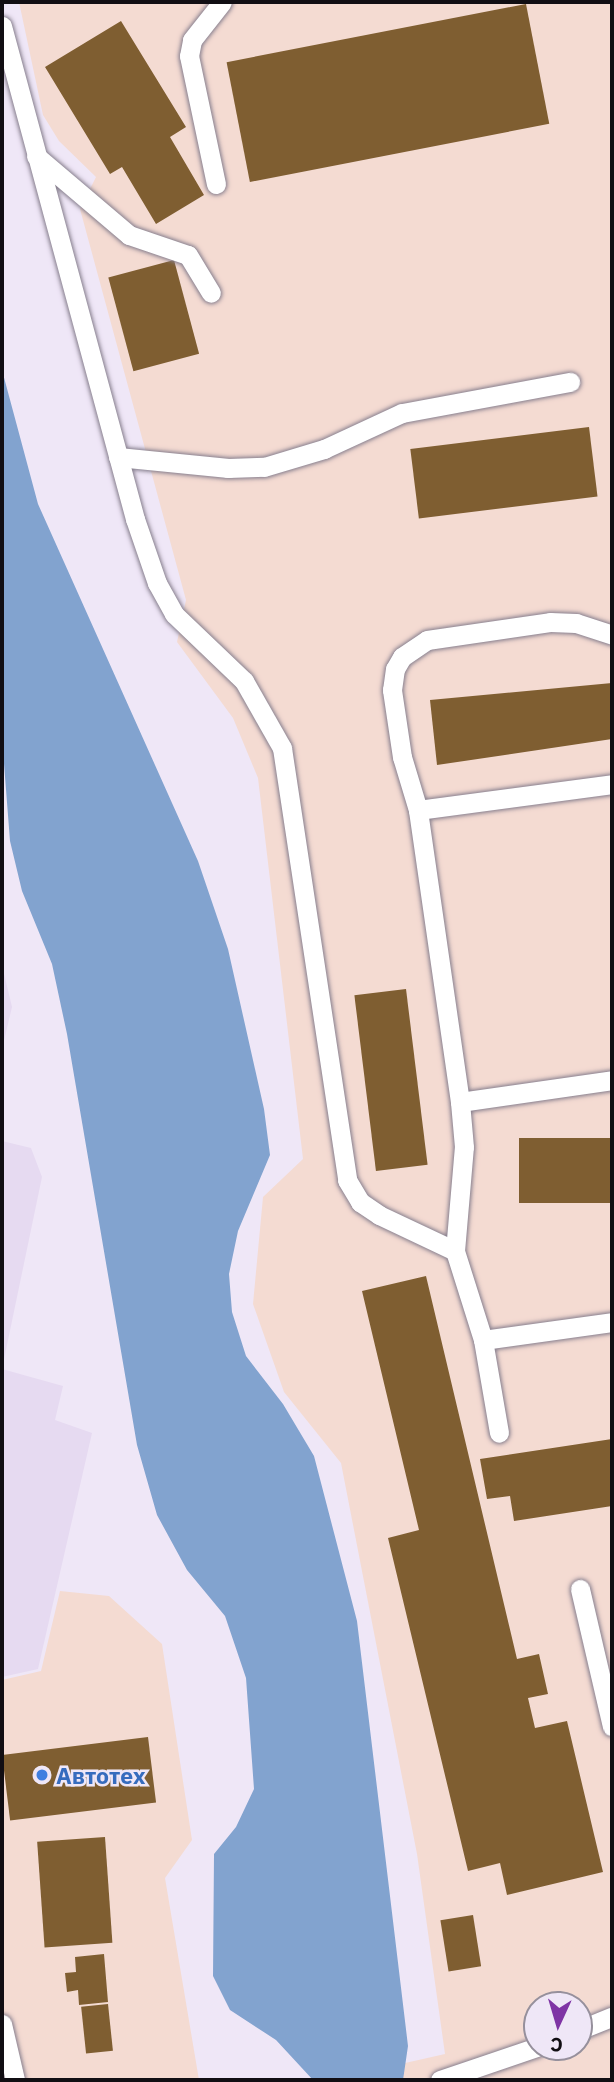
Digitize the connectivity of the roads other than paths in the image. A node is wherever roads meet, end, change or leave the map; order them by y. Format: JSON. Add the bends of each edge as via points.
{"nodes":[{"id":1,"x":223,"y":2,"type":"edge"},
{"id":2,"x":2,"y":26,"type":"edge"},
{"id":3,"x":36,"y":156,"type":"junction"},
{"id":4,"x":216,"y":184,"type":"dead end"},
{"id":5,"x":211,"y":293,"type":"dead end"},
{"id":6,"x":570,"y":382,"type":"dead end"},
{"id":7,"x":118,"y":457,"type":"junction"},
{"id":8,"x":612,"y":635,"type":"edge"},
{"id":9,"x":612,"y":784,"type":"edge"},
{"id":10,"x":418,"y":810,"type":"junction"},
{"id":11,"x":612,"y":1080,"type":"edge"},
{"id":12,"x":460,"y":1102,"type":"junction"},
{"id":13,"x":455,"y":1251,"type":"junction"},
{"id":14,"x":612,"y":1322,"type":"edge"},
{"id":15,"x":483,"y":1340,"type":"junction"},
{"id":16,"x":499,"y":1433,"type":"dead end"},
{"id":17,"x":580,"y":1590,"type":"dead end"},
{"id":18,"x":612,"y":1726,"type":"edge"},
{"id":19,"x":612,"y":2017,"type":"edge"},
{"id":20,"x":2,"y":2024,"type":"edge"},
{"id":21,"x":593,"y":2024,"type":"edge"},
{"id":22,"x":523,"y":2052,"type":"edge"},
{"id":23,"x":15,"y":2080,"type":"edge"},
{"id":24,"x":440,"y":2080,"type":"edge"}],
"edges":[{"from":1,"to":4,"type":"lane","via":[[192,40],[189,56]]},
{"from":2,"to":3,"type":"lane"},
{"from":3,"to":5,"type":"lane","via":[[129,235],[188,255]]},
{"from":3,"to":7,"type":"lane"},
{"from":6,"to":7,"type":"lane","via":[[402,413],[324,449],[264,467]]},
{"from":7,"to":13,"type":"lane","via":[[157,583],[174,614],[244,681],[282,748],[348,1180],[360,1202],[379,1215]]},
{"from":8,"to":10,"type":"lane","via":[[576,623],[550,622],[427,640],[402,657],[392,690],[402,757]]},
{"from":9,"to":10,"type":"lane"},
{"from":10,"to":12,"type":"lane"},
{"from":11,"to":12,"type":"lane"},
{"from":12,"to":13,"type":"lane","via":[[464,1147]]},
{"from":13,"to":15,"type":"lane"},
{"from":14,"to":15,"type":"lane"},
{"from":15,"to":16,"type":"lane"},
{"from":17,"to":18,"type":"lane"},
{"from":19,"to":21,"type":"lane"},
{"from":20,"to":23,"type":"lane"},
{"from":22,"to":24,"type":"lane"}]}
